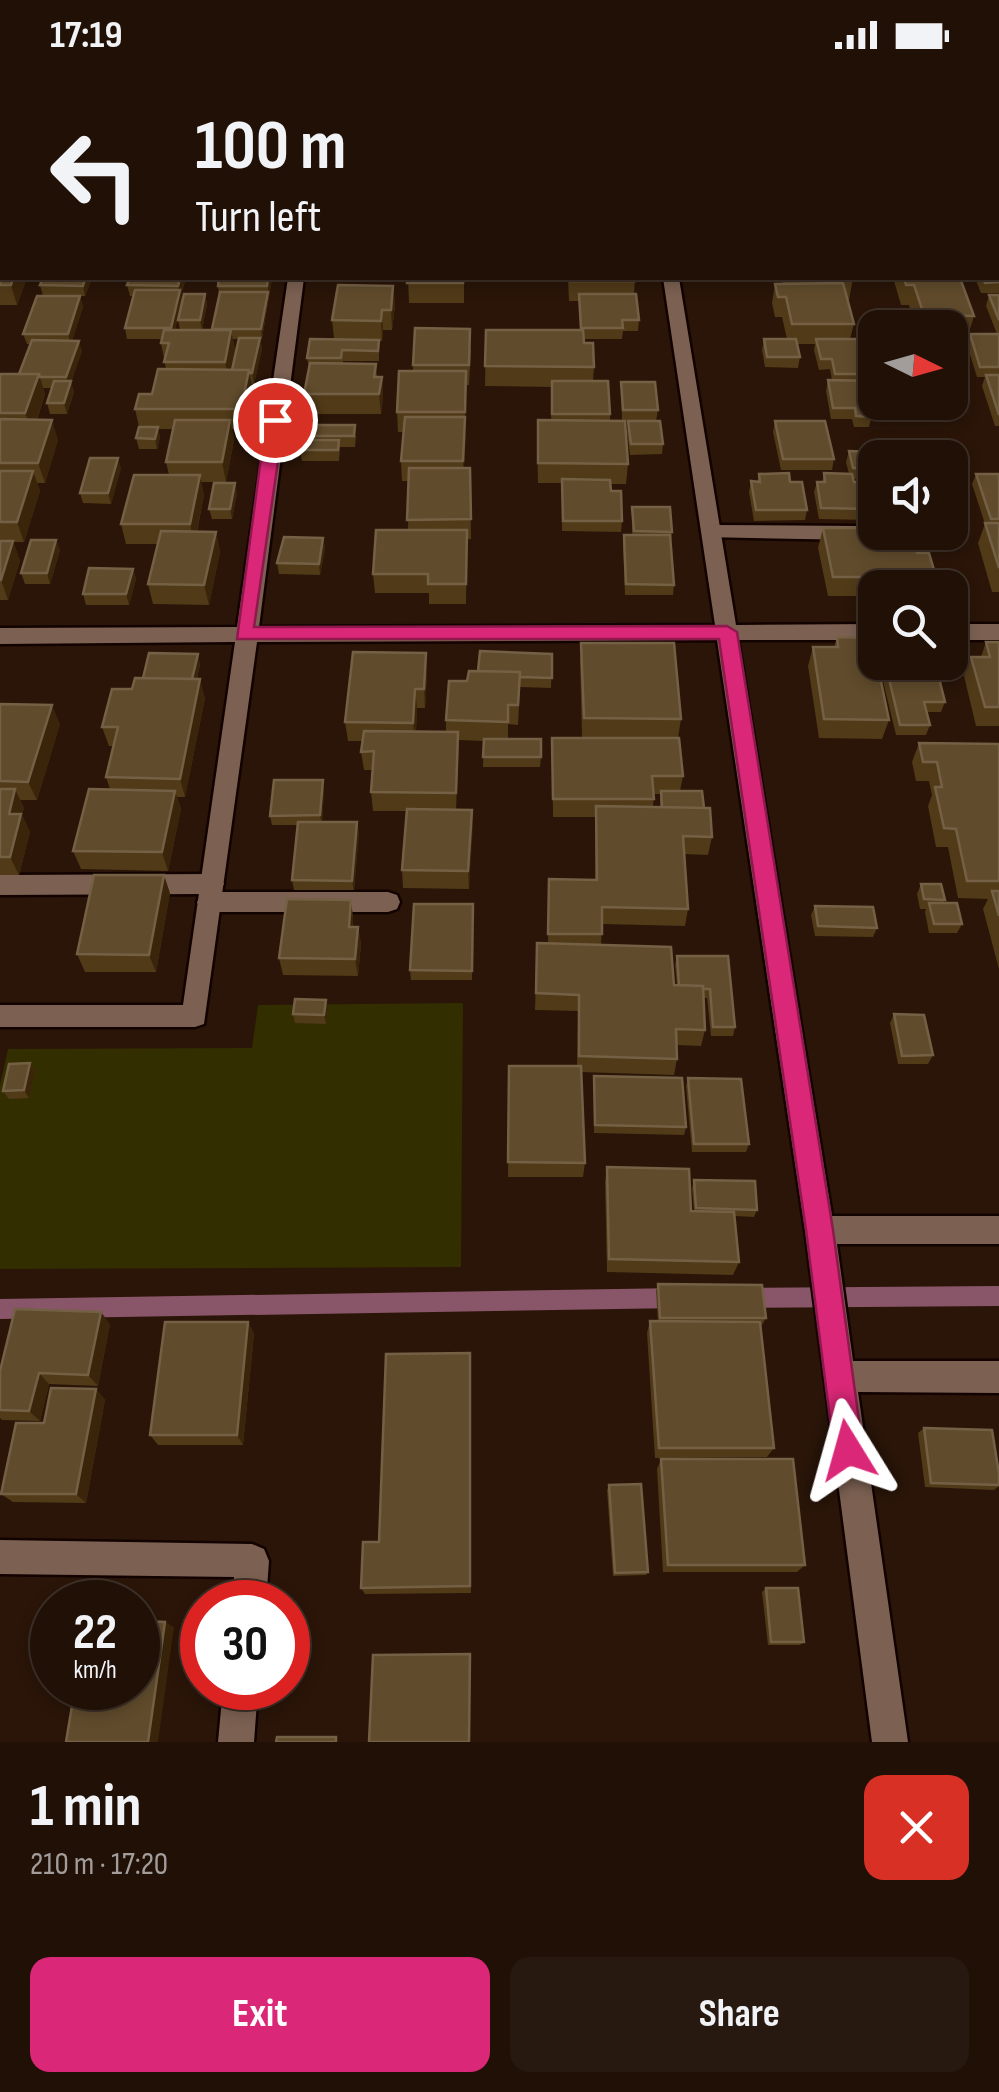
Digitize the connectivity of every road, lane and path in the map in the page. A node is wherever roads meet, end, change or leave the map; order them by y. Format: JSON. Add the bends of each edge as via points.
{"nodes":[{"id":1,"x":296,"y":280,"type":"edge"},
{"id":2,"x":670,"y":280,"type":"edge"},
{"id":3,"x":712,"y":532,"type":"junction"},
{"id":4,"x":858,"y":533,"type":"edge"},
{"id":5,"x":727,"y":632,"type":"junction"},
{"id":6,"x":858,"y":632,"type":"edge"},
{"id":7,"x":968,"y":632,"type":"edge"},
{"id":8,"x":999,"y":632,"type":"edge"},
{"id":9,"x":244,"y":634,"type":"junction"},
{"id":10,"x":0,"y":636,"type":"edge"},
{"id":11,"x":0,"y":885,"type":"edge"},
{"id":12,"x":210,"y":893,"type":"junction"},
{"id":13,"x":388,"y":902,"type":"dead end"},
{"id":14,"x":0,"y":1016,"type":"edge"},
{"id":15,"x":820,"y":1230,"type":"junction"},
{"id":16,"x":999,"y":1230,"type":"edge"},
{"id":17,"x":838,"y":1376,"type":"junction"},
{"id":18,"x":999,"y":1377,"type":"edge"},
{"id":19,"x":0,"y":1557,"type":"edge"},
{"id":20,"x":251,"y":1580,"type":"edge"},
{"id":21,"x":239,"y":1710,"type":"edge"},
{"id":22,"x":236,"y":1742,"type":"edge"},
{"id":23,"x":890,"y":1742,"type":"edge"}],
"edges":[{"from":1,"to":9,"type":"street"},
{"from":2,"to":3,"type":"street"},
{"from":3,"to":4,"type":"street"},
{"from":3,"to":5,"type":"street"},
{"from":5,"to":6,"type":"street"},
{"from":5,"to":9,"type":"street"},
{"from":5,"to":15,"type":"street"},
{"from":7,"to":8,"type":"street"},
{"from":9,"to":10,"type":"street"},
{"from":9,"to":12,"type":"street"},
{"from":11,"to":12,"type":"street"},
{"from":12,"to":13,"type":"street"},
{"from":12,"to":14,"type":"street","via":[[195,1016]]},
{"from":15,"to":16,"type":"street"},
{"from":15,"to":17,"type":"street"},
{"from":17,"to":18,"type":"street"},
{"from":17,"to":23,"type":"street"},
{"from":19,"to":20,"type":"street","via":[[252,1561]]},
{"from":21,"to":22,"type":"street"}]}
